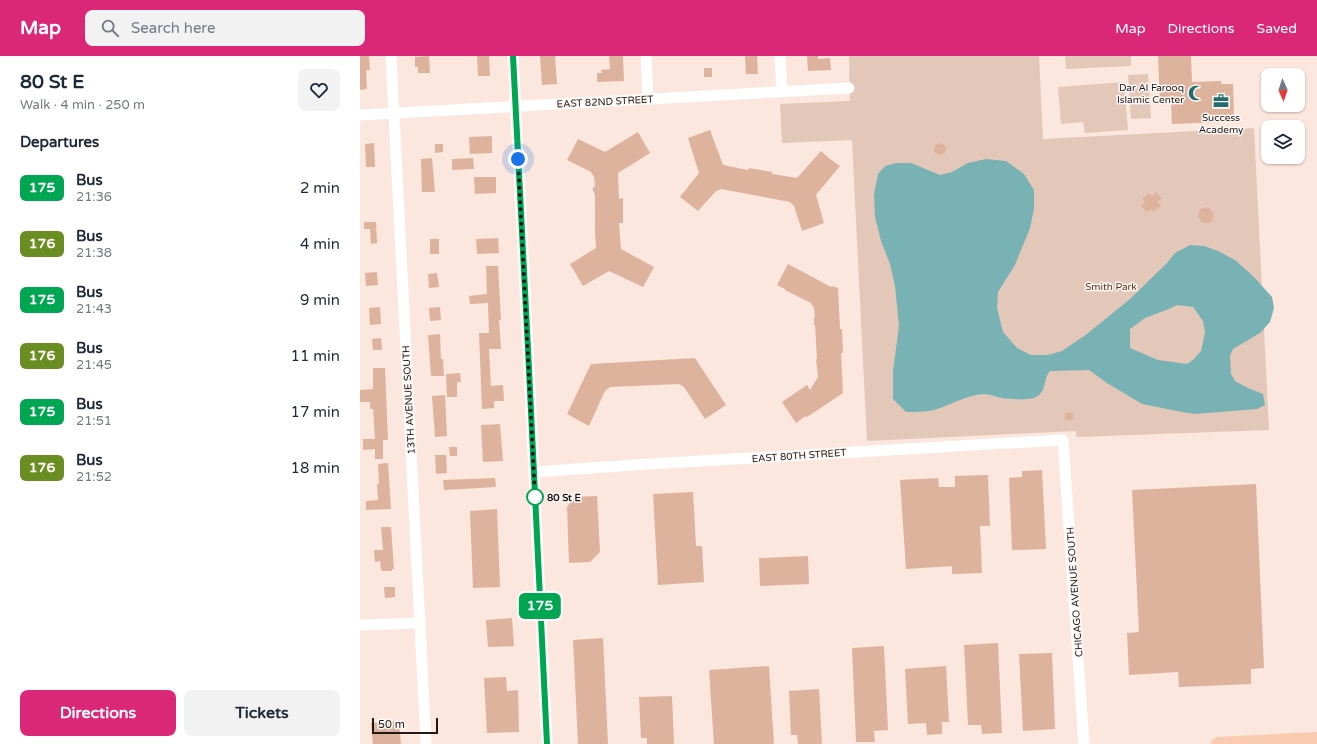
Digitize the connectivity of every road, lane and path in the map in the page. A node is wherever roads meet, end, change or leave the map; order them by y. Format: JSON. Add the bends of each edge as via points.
{"nodes":[{"id":1,"x":391,"y":56,"type":"edge"},
{"id":2,"x":513,"y":56,"type":"edge"},
{"id":3,"x":646,"y":56,"type":"edge"},
{"id":4,"x":780,"y":56,"type":"edge"},
{"id":5,"x":849,"y":88,"type":"dead end"},
{"id":6,"x":782,"y":91,"type":"junction"},
{"id":7,"x":648,"y":99,"type":"junction"},
{"id":8,"x":515,"y":106,"type":"junction"},
{"id":9,"x":394,"y":113,"type":"junction"},
{"id":10,"x":360,"y":115,"type":"edge"},
{"id":11,"x":1063,"y":440,"type":"joint"},
{"id":12,"x":534,"y":472,"type":"junction"},
{"id":13,"x":420,"y":623,"type":"junction"},
{"id":14,"x":360,"y":625,"type":"edge"},
{"id":15,"x":1317,"y":739,"type":"edge"},
{"id":16,"x":426,"y":744,"type":"edge"},
{"id":17,"x":547,"y":744,"type":"edge"},
{"id":18,"x":1084,"y":744,"type":"edge"},
{"id":19,"x":1218,"y":744,"type":"edge"}],
"edges":[{"from":1,"to":9,"type":"street","name":"13TH AVENUE SOUTH"},
{"from":2,"to":8,"type":"street"},
{"from":3,"to":7,"type":"street"},
{"from":4,"to":6,"type":"street"},
{"from":5,"to":6,"type":"street","name":"EAST 82ND STREET"},
{"from":6,"to":7,"type":"street","name":"EAST 82ND STREET"},
{"from":7,"to":8,"type":"street","name":"EAST 82ND STREET"},
{"from":8,"to":9,"type":"street","name":"EAST 82ND STREET"},
{"from":8,"to":12,"type":"street"},
{"from":9,"to":10,"type":"street","name":"EAST 82ND STREET"},
{"from":9,"to":13,"type":"street","name":"13TH AVENUE SOUTH"},
{"from":11,"to":12,"type":"street","name":"EAST 80TH STREET"},
{"from":11,"to":18,"type":"street","name":"CHICAGO AVENUE SOUTH"},
{"from":12,"to":17,"type":"street"},
{"from":13,"to":14,"type":"street"},
{"from":13,"to":16,"type":"street","name":"13TH AVENUE SOUTH"},
{"from":15,"to":19,"type":"main road"}]}
